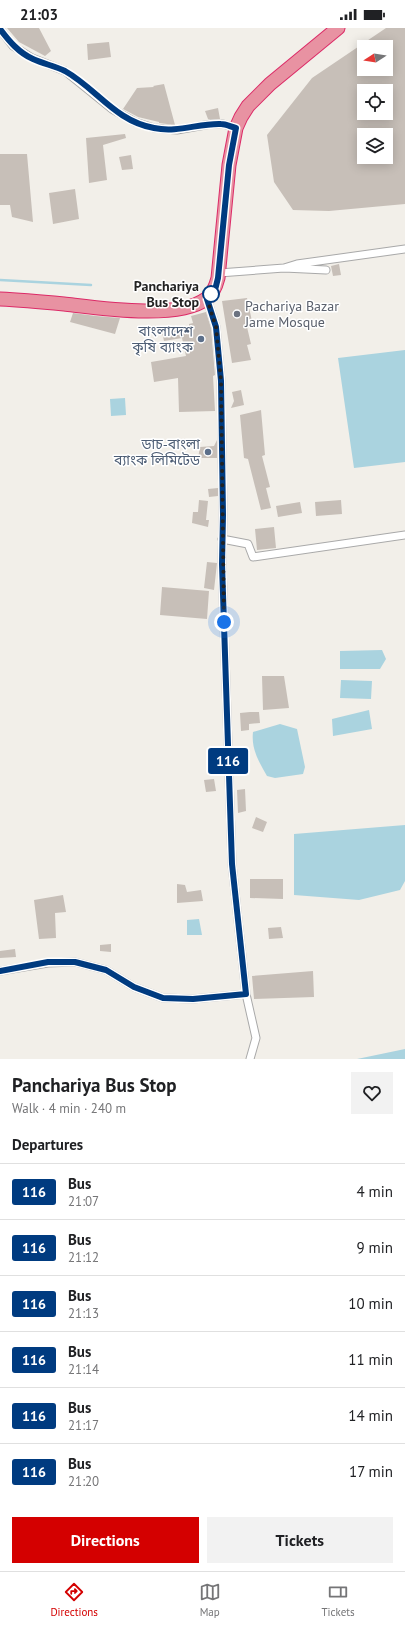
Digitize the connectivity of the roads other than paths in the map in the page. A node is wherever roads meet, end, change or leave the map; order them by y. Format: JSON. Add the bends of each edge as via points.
{"nodes":[{"id":1,"x":338,"y":28,"type":"edge"},
{"id":2,"x":0,"y":29,"type":"edge"},
{"id":3,"x":236,"y":128,"type":"junction"},
{"id":4,"x":405,"y":250,"type":"edge"},
{"id":5,"x":284,"y":268,"type":"junction"},
{"id":6,"x":326,"y":270,"type":"dead end"},
{"id":7,"x":219,"y":273,"type":"junction"},
{"id":8,"x":0,"y":299,"type":"edge"},
{"id":9,"x":207,"y":299,"type":"junction"},
{"id":10,"x":405,"y":535,"type":"edge"},
{"id":11,"x":222,"y":539,"type":"junction"},
{"id":12,"x":0,"y":971,"type":"edge"},
{"id":13,"x":246,"y":994,"type":"junction"},
{"id":14,"x":250,"y":1059,"type":"edge"}],
"edges":[{"from":1,"to":3,"type":"highway","via":[[257,95]]},
{"from":2,"to":3,"type":"street","via":[[13,46],[32,58],[65,71],[112,109],[135,122],[164,130],[211,124]]},
{"from":3,"to":7,"type":"highway","via":[[229,165]]},
{"from":4,"to":5,"type":"street","via":[[297,264]]},
{"from":5,"to":6,"type":"street"},
{"from":5,"to":7,"type":"street"},
{"from":7,"to":9,"type":"highway","via":[[215,290]]},
{"from":8,"to":9,"type":"highway","via":[[131,311],[184,308]]},
{"from":9,"to":11,"type":"street","via":[[216,327],[221,381]]},
{"from":10,"to":11,"type":"street","via":[[253,557],[248,544]]},
{"from":11,"to":13,"type":"street","via":[[232,864]]},
{"from":12,"to":13,"type":"street","via":[[48,962],[75,962],[106,970],[134,987],[163,998],[193,999]]},
{"from":13,"to":14,"type":"street","via":[[256,1038]]}]}
